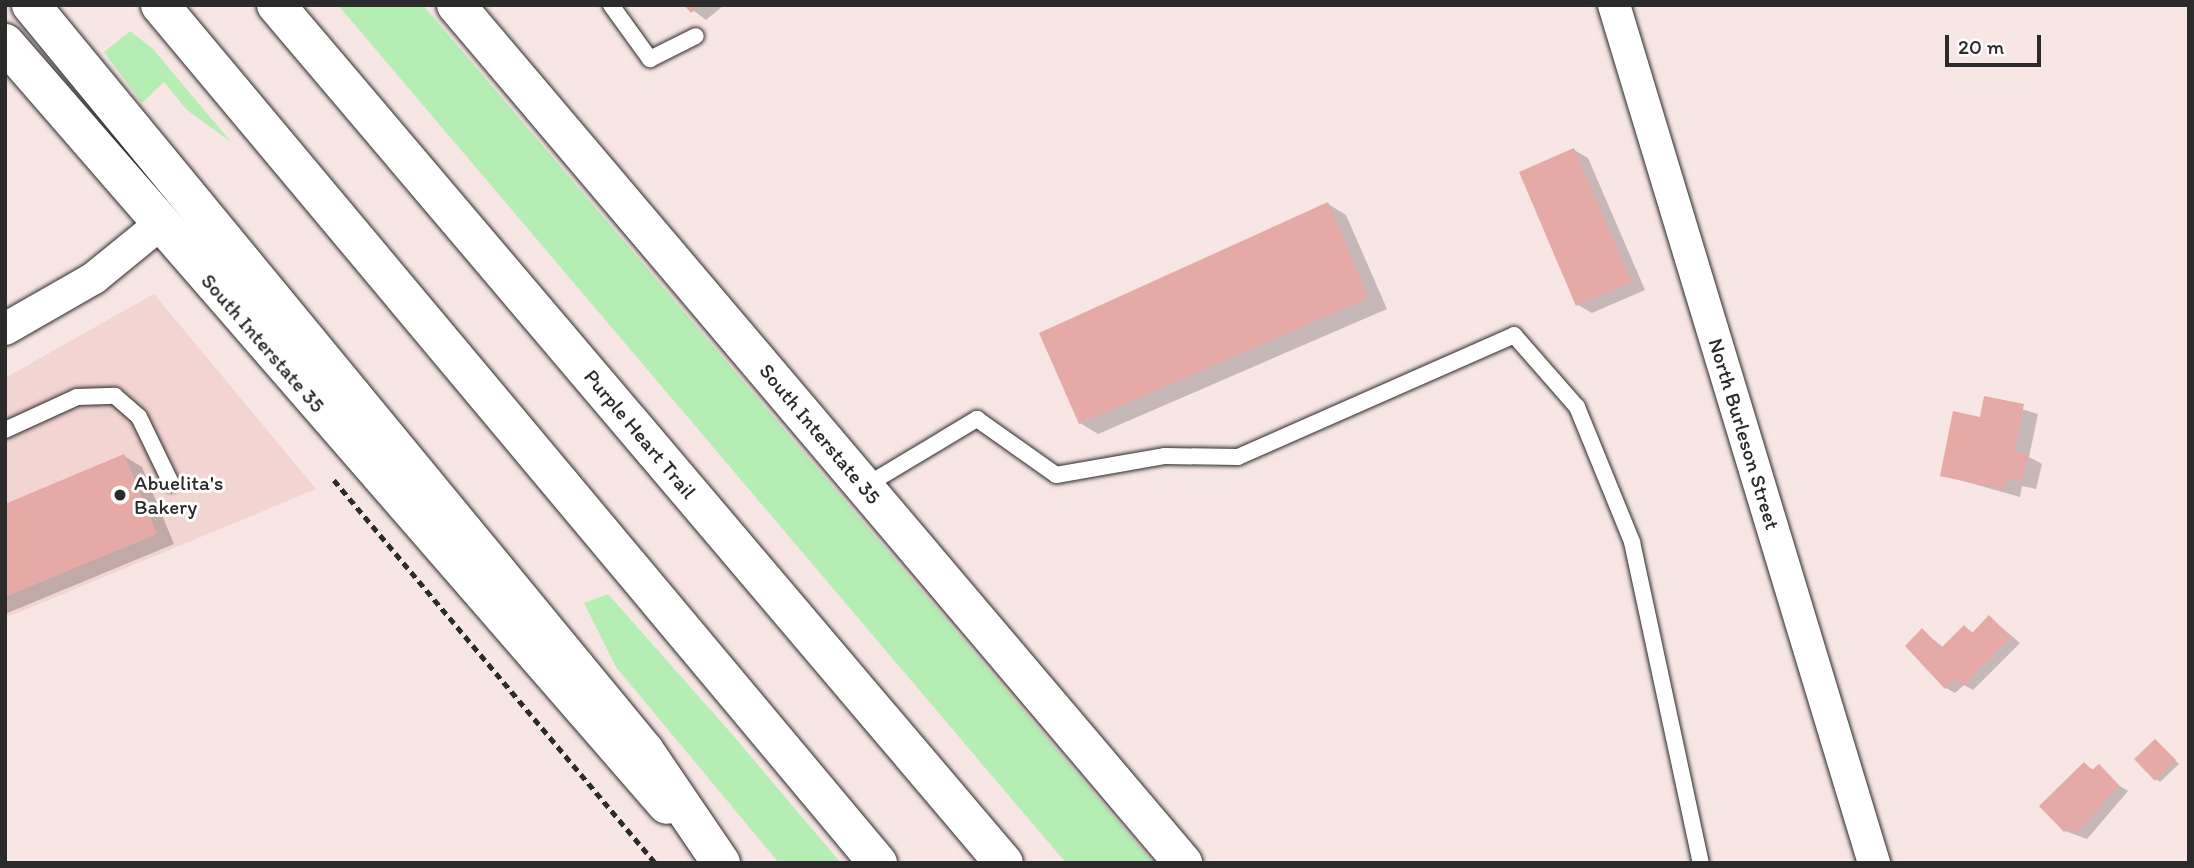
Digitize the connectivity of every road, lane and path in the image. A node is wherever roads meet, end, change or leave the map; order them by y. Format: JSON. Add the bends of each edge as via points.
{"nodes":[{"id":1,"x":31,"y":5,"type":"edge"},
{"id":2,"x":160,"y":5,"type":"edge"},
{"id":3,"x":276,"y":5,"type":"edge"},
{"id":4,"x":456,"y":5,"type":"edge"},
{"id":5,"x":611,"y":5,"type":"edge"},
{"id":6,"x":1614,"y":5,"type":"edge"},
{"id":7,"x":696,"y":36,"type":"dead end"},
{"id":8,"x":5,"y":43,"type":"edge"},
{"id":9,"x":159,"y":225,"type":"junction"},
{"id":10,"x":5,"y":329,"type":"edge"},
{"id":11,"x":5,"y":430,"type":"edge"},
{"id":12,"x":324,"y":468,"type":"dead end"},
{"id":13,"x":171,"y":483,"type":"dead end"},
{"id":14,"x":865,"y":486,"type":"junction"},
{"id":15,"x":655,"y":863,"type":"edge"},
{"id":16,"x":719,"y":863,"type":"edge"},
{"id":17,"x":878,"y":863,"type":"edge"},
{"id":18,"x":1004,"y":863,"type":"edge"},
{"id":19,"x":1182,"y":863,"type":"edge"},
{"id":20,"x":1702,"y":863,"type":"edge"},
{"id":21,"x":1874,"y":863,"type":"edge"}],
"edges":[{"from":1,"to":16,"type":"main road","via":[[645,751]]},
{"from":2,"to":17,"type":"main road"},
{"from":3,"to":18,"type":"main road","name":"Purple Heart Trail"},
{"from":4,"to":14,"type":"main road","name":"South Interstate 35"},
{"from":5,"to":7,"type":"lane","via":[[650,59]]},
{"from":6,"to":21,"type":"street","name":"North Burleson Street"},
{"from":8,"to":9,"type":"main road","name":"South Interstate 35"},
{"from":9,"to":10,"type":"street","via":[[94,278]]},
{"from":9,"to":16,"type":"main road","name":"South Interstate 35"},
{"from":11,"to":13,"type":"lane","via":[[77,397],[115,396],[139,417]]},
{"from":12,"to":15,"type":"path"},
{"from":14,"to":19,"type":"main road","name":"South Interstate 35"},
{"from":14,"to":20,"type":"lane","via":[[977,419],[1056,475],[1165,456],[1238,457],[1514,335],[1577,407],[1632,542]]}]}
